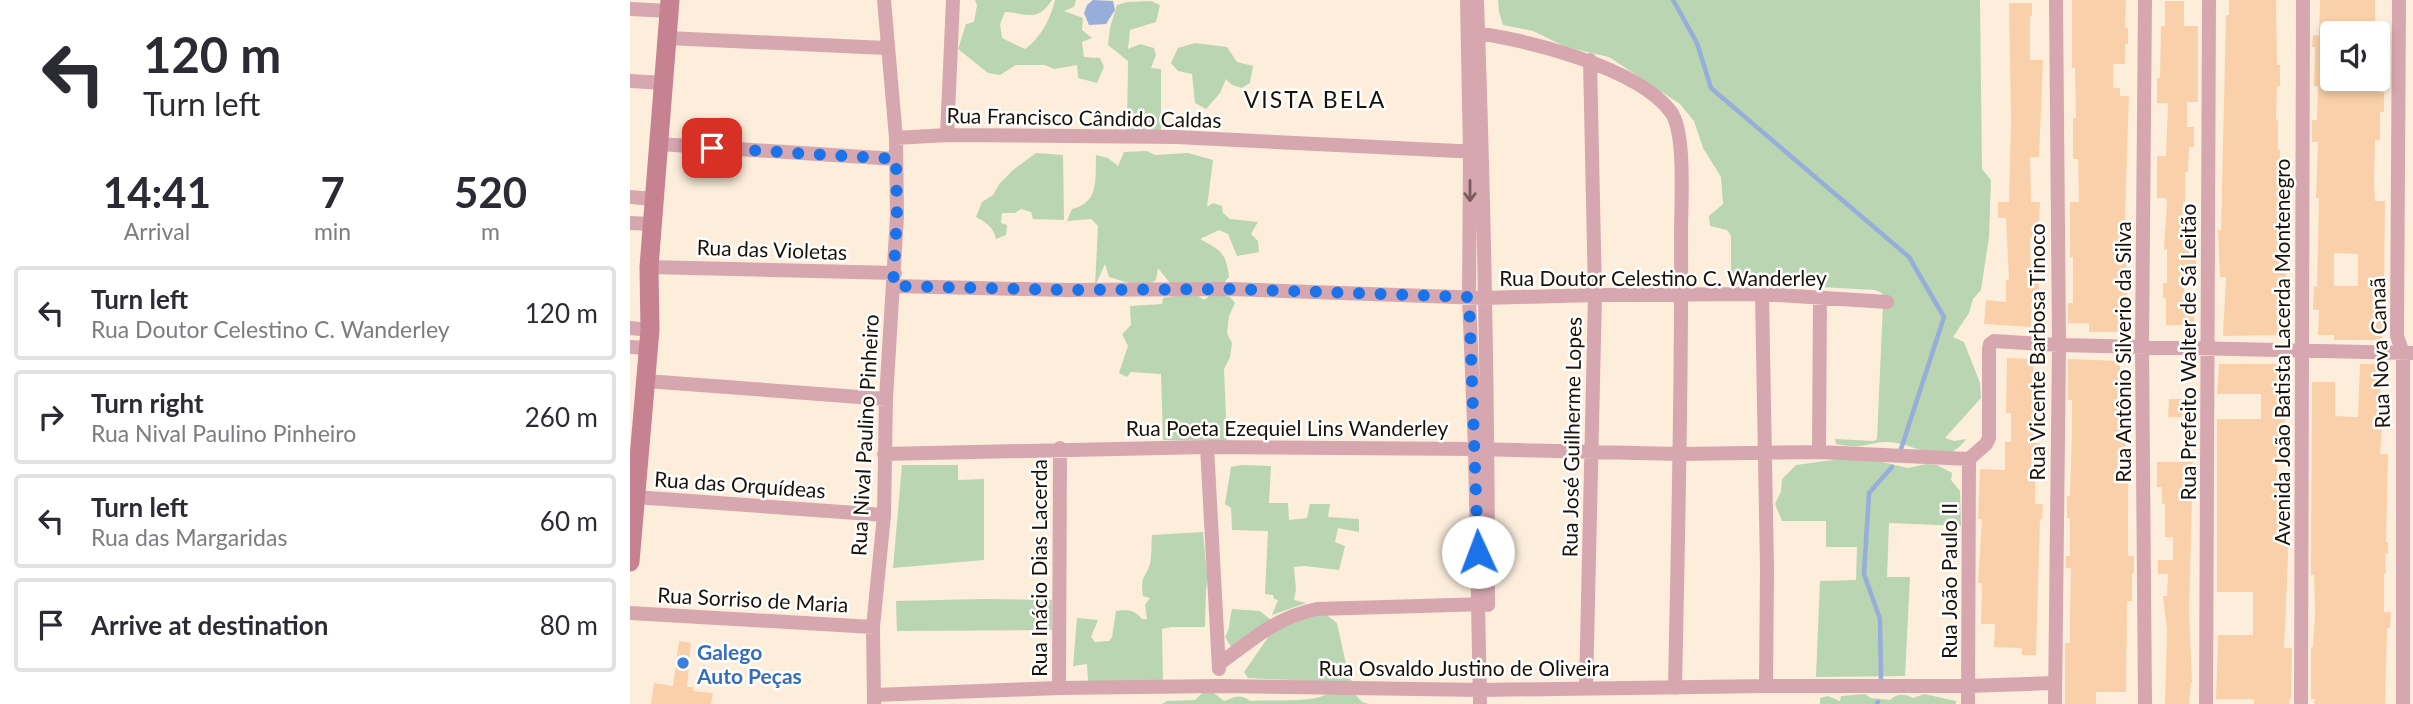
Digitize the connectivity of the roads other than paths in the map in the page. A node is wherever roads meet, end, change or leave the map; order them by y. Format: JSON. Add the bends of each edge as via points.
{"nodes":[{"id":1,"x":953,"y":0,"type":"edge"},
{"id":2,"x":1467,"y":0,"type":"edge"},
{"id":3,"x":1477,"y":0,"type":"edge"},
{"id":4,"x":2056,"y":0,"type":"edge"},
{"id":5,"x":2145,"y":0,"type":"edge"},
{"id":6,"x":2209,"y":0,"type":"edge"},
{"id":7,"x":2303,"y":0,"type":"edge"},
{"id":8,"x":2399,"y":0,"type":"edge"},
{"id":9,"x":888,"y":1,"type":"edge"},
{"id":10,"x":669,"y":6,"type":"edge"},
{"id":11,"x":630,"y":9,"type":"edge"},
{"id":12,"x":1473,"y":32,"type":"junction"},
{"id":13,"x":667,"y":38,"type":"junction"},
{"id":14,"x":886,"y":48,"type":"junction"},
{"id":15,"x":1590,"y":60,"type":"junction"},
{"id":16,"x":630,"y":81,"type":"edge"},
{"id":17,"x":664,"y":83,"type":"junction"},
{"id":18,"x":947,"y":135,"type":"junction"},
{"id":19,"x":896,"y":138,"type":"junction"},
{"id":20,"x":659,"y":144,"type":"junction"},
{"id":21,"x":1476,"y":152,"type":"junction"},
{"id":22,"x":896,"y":159,"type":"junction"},
{"id":23,"x":630,"y":197,"type":"edge"},
{"id":24,"x":654,"y":199,"type":"junction"},
{"id":25,"x":630,"y":223,"type":"edge"},
{"id":26,"x":652,"y":224,"type":"junction"},
{"id":27,"x":649,"y":267,"type":"junction"},
{"id":28,"x":894,"y":280,"type":"junction"},
{"id":29,"x":1681,"y":294,"type":"junction"},
{"id":30,"x":1762,"y":294,"type":"junction"},
{"id":31,"x":1595,"y":295,"type":"junction"},
{"id":32,"x":1477,"y":297,"type":"junction"},
{"id":33,"x":1820,"y":297,"type":"junction"},
{"id":34,"x":1887,"y":302,"type":"dead end"},
{"id":35,"x":630,"y":328,"type":"edge"},
{"id":36,"x":643,"y":342,"type":"edge"},
{"id":37,"x":2059,"y":345,"type":"junction"},
{"id":38,"x":2142,"y":346,"type":"junction"},
{"id":39,"x":2208,"y":348,"type":"junction"},
{"id":40,"x":2302,"y":349,"type":"junction"},
{"id":41,"x":2408,"y":353,"type":"edge"},
{"id":42,"x":646,"y":381,"type":"junction"},
{"id":43,"x":886,"y":399,"type":"junction"},
{"id":44,"x":1207,"y":447,"type":"junction"},
{"id":45,"x":1060,"y":449,"type":"junction"},
{"id":46,"x":1482,"y":449,"type":"junction"},
{"id":47,"x":1593,"y":452,"type":"junction"},
{"id":48,"x":1819,"y":452,"type":"junction"},
{"id":49,"x":1763,"y":453,"type":"junction"},
{"id":50,"x":884,"y":454,"type":"junction"},
{"id":51,"x":1679,"y":454,"type":"junction"},
{"id":52,"x":1975,"y":454,"type":"junction"},
{"id":53,"x":634,"y":463,"type":"edge"},
{"id":54,"x":635,"y":497,"type":"junction"},
{"id":55,"x":884,"y":515,"type":"junction"},
{"id":56,"x":630,"y":562,"type":"edge"},
{"id":57,"x":1484,"y":604,"type":"junction"},
{"id":58,"x":630,"y":613,"type":"edge"},
{"id":59,"x":873,"y":627,"type":"junction"},
{"id":60,"x":1219,"y":664,"type":"junction"},
{"id":61,"x":2054,"y":683,"type":"junction"},
{"id":62,"x":1220,"y":686,"type":"junction"},
{"id":63,"x":1766,"y":686,"type":"junction"},
{"id":64,"x":1968,"y":686,"type":"junction"},
{"id":65,"x":1059,"y":688,"type":"junction"},
{"id":66,"x":1586,"y":688,"type":"junction"},
{"id":67,"x":1675,"y":688,"type":"junction"},
{"id":68,"x":1485,"y":697,"type":"edge"},
{"id":69,"x":874,"y":700,"type":"edge"},
{"id":70,"x":1968,"y":703,"type":"edge"},
{"id":71,"x":2055,"y":704,"type":"edge"},
{"id":72,"x":2145,"y":704,"type":"edge"},
{"id":73,"x":2206,"y":704,"type":"edge"},
{"id":74,"x":2301,"y":704,"type":"edge"},
{"id":75,"x":2403,"y":704,"type":"edge"}],
"edges":[{"from":1,"to":18,"type":"street"},
{"from":2,"to":12,"type":"street"},
{"from":3,"to":12,"type":"street"},
{"from":4,"to":37,"type":"street","name":"Rua Vicente Barbosa Tinoco"},
{"from":5,"to":38,"type":"street","name":"Rua Antônio Silverio da Silva"},
{"from":6,"to":39,"type":"street","name":"Rua Prefeito Walter de Sá Leitão"},
{"from":7,"to":40,"type":"street","name":"Avenida João Batista Lacerda Montenegro"},
{"from":8,"to":41,"type":"street","name":"Rua Nova Canaã","via":[[2397,337]]},
{"from":9,"to":14,"type":"street","name":"Rua Nival Paulino Pinheiro"},
{"from":10,"to":11,"type":"street"},
{"from":10,"to":13,"type":"main road"},
{"from":12,"to":15,"type":"street"},
{"from":12,"to":21,"type":"street"},
{"from":13,"to":14,"type":"street"},
{"from":13,"to":17,"type":"main road"},
{"from":14,"to":19,"type":"street","name":"Rua Nival Paulino Pinheiro"},
{"from":15,"to":29,"type":"street","via":[[1643,88],[1675,118],[1680,149]]},
{"from":15,"to":31,"type":"street","name":"Rua José Guilherme Lopes"},
{"from":16,"to":17,"type":"street"},
{"from":17,"to":20,"type":"main road"},
{"from":18,"to":19,"type":"street","name":"Rua Francisco Cândido Caldas"},
{"from":18,"to":21,"type":"street","name":"Rua Francisco Cândido Caldas","via":[[1176,137]]},
{"from":19,"to":22,"type":"street","name":"Rua Nival Paulino Pinheiro"},
{"from":20,"to":22,"type":"street"},
{"from":20,"to":24,"type":"main road"},
{"from":21,"to":32,"type":"street"},
{"from":22,"to":28,"type":"street","name":"Rua Nival Paulino Pinheiro"},
{"from":23,"to":24,"type":"street"},
{"from":24,"to":26,"type":"main road"},
{"from":25,"to":26,"type":"street"},
{"from":26,"to":27,"type":"main road"},
{"from":27,"to":28,"type":"street","name":"Rua das Violetas"},
{"from":27,"to":36,"type":"main road"},
{"from":28,"to":32,"type":"street","name":"Rua Doutor Celestino C. Wanderley","via":[[1066,290],[1231,289]]},
{"from":28,"to":43,"type":"street","name":"Rua Nival Paulino Pinheiro"},
{"from":29,"to":30,"type":"street","name":"Rua Doutor Celestino C. Wanderley"},
{"from":29,"to":31,"type":"street","name":"Rua Doutor Celestino C. Wanderley"},
{"from":29,"to":51,"type":"street"},
{"from":30,"to":33,"type":"street","name":"Rua Doutor Celestino C. Wanderley"},
{"from":30,"to":49,"type":"street"},
{"from":31,"to":32,"type":"street","name":"Rua Doutor Celestino C. Wanderley"},
{"from":31,"to":47,"type":"street","name":"Rua José Guilherme Lopes"},
{"from":32,"to":46,"type":"street"},
{"from":33,"to":34,"type":"street","name":"Rua Doutor Celestino C. Wanderley"},
{"from":33,"to":48,"type":"street"},
{"from":35,"to":36,"type":"street"},
{"from":36,"to":42,"type":"main road"},
{"from":37,"to":38,"type":"street"},
{"from":37,"to":52,"type":"street","name":"Rua João Paulo II","via":[[1990,344],[1989,438]]},
{"from":37,"to":61,"type":"street","name":"Rua Vicente Barbosa Tinoco"},
{"from":38,"to":39,"type":"street"},
{"from":38,"to":72,"type":"street","name":"Rua Antônio Silverio da Silva"},
{"from":39,"to":40,"type":"street"},
{"from":39,"to":73,"type":"street","name":"Rua Prefeito Walter de Sá Leitão"},
{"from":40,"to":41,"type":"street"},
{"from":40,"to":74,"type":"street","name":"Avenida João Batista Lacerda Montenegro"},
{"from":41,"to":75,"type":"street","name":"Rua Nova Canaã"},
{"from":42,"to":43,"type":"street"},
{"from":42,"to":53,"type":"main road"},
{"from":43,"to":50,"type":"street","name":"Rua Nival Paulino Pinheiro"},
{"from":44,"to":45,"type":"street","name":"Rua Poeta Ezequiel Lins Wanderley"},
{"from":44,"to":46,"type":"street","name":"Rua Poeta Ezequiel Lins Wanderley"},
{"from":44,"to":60,"type":"street"},
{"from":45,"to":50,"type":"street","name":"Rua Poeta Ezequiel Lins Wanderley"},
{"from":45,"to":65,"type":"street","name":"Rua Inácio Dias Lacerda"},
{"from":46,"to":47,"type":"street","name":"Rua Poeta Ezequiel Lins Wanderley"},
{"from":46,"to":57,"type":"street"},
{"from":47,"to":51,"type":"street","name":"Rua Poeta Ezequiel Lins Wanderley"},
{"from":47,"to":66,"type":"street","name":"Rua José Guilherme Lopes"},
{"from":48,"to":49,"type":"street","name":"Rua Poeta Ezequiel Lins Wanderley"},
{"from":48,"to":52,"type":"street","name":"Rua Poeta Ezequiel Lins Wanderley"},
{"from":49,"to":51,"type":"street","name":"Rua Poeta Ezequiel Lins Wanderley"},
{"from":49,"to":63,"type":"street"},
{"from":50,"to":55,"type":"street","name":"Rua Nival Paulino Pinheiro"},
{"from":51,"to":67,"type":"street"},
{"from":52,"to":64,"type":"street","name":"Rua João Paulo II"},
{"from":53,"to":54,"type":"main road"},
{"from":54,"to":55,"type":"street","name":"Rua das Orquídeas"},
{"from":54,"to":56,"type":"main road"},
{"from":55,"to":59,"type":"street","name":"Rua Nival Paulino Pinheiro"},
{"from":57,"to":60,"type":"street","via":[[1296,613],[1277,621]]},
{"from":57,"to":68,"type":"street"},
{"from":58,"to":59,"type":"street","name":"Rua Sorriso de Maria"},
{"from":59,"to":69,"type":"street","name":"Rua Nival Paulino Pinheiro"},
{"from":60,"to":62,"type":"street"},
{"from":61,"to":64,"type":"street","name":"Rua Osvaldo Justino de Oliveira"},
{"from":61,"to":71,"type":"street","name":"Rua Vicente Barbosa Tinoco"},
{"from":62,"to":65,"type":"street","name":"Rua Osvaldo Justino de Oliveira"},
{"from":62,"to":68,"type":"street","name":"Rua Osvaldo Justino de Oliveira"},
{"from":63,"to":64,"type":"street","name":"Rua Osvaldo Justino de Oliveira"},
{"from":63,"to":67,"type":"street","name":"Rua Osvaldo Justino de Oliveira"},
{"from":64,"to":70,"type":"street","name":"Rua João Paulo II"},
{"from":65,"to":69,"type":"street","name":"Rua Osvaldo Justino de Oliveira"},
{"from":66,"to":67,"type":"street","name":"Rua Osvaldo Justino de Oliveira"},
{"from":66,"to":68,"type":"street","name":"Rua Osvaldo Justino de Oliveira"}]}
